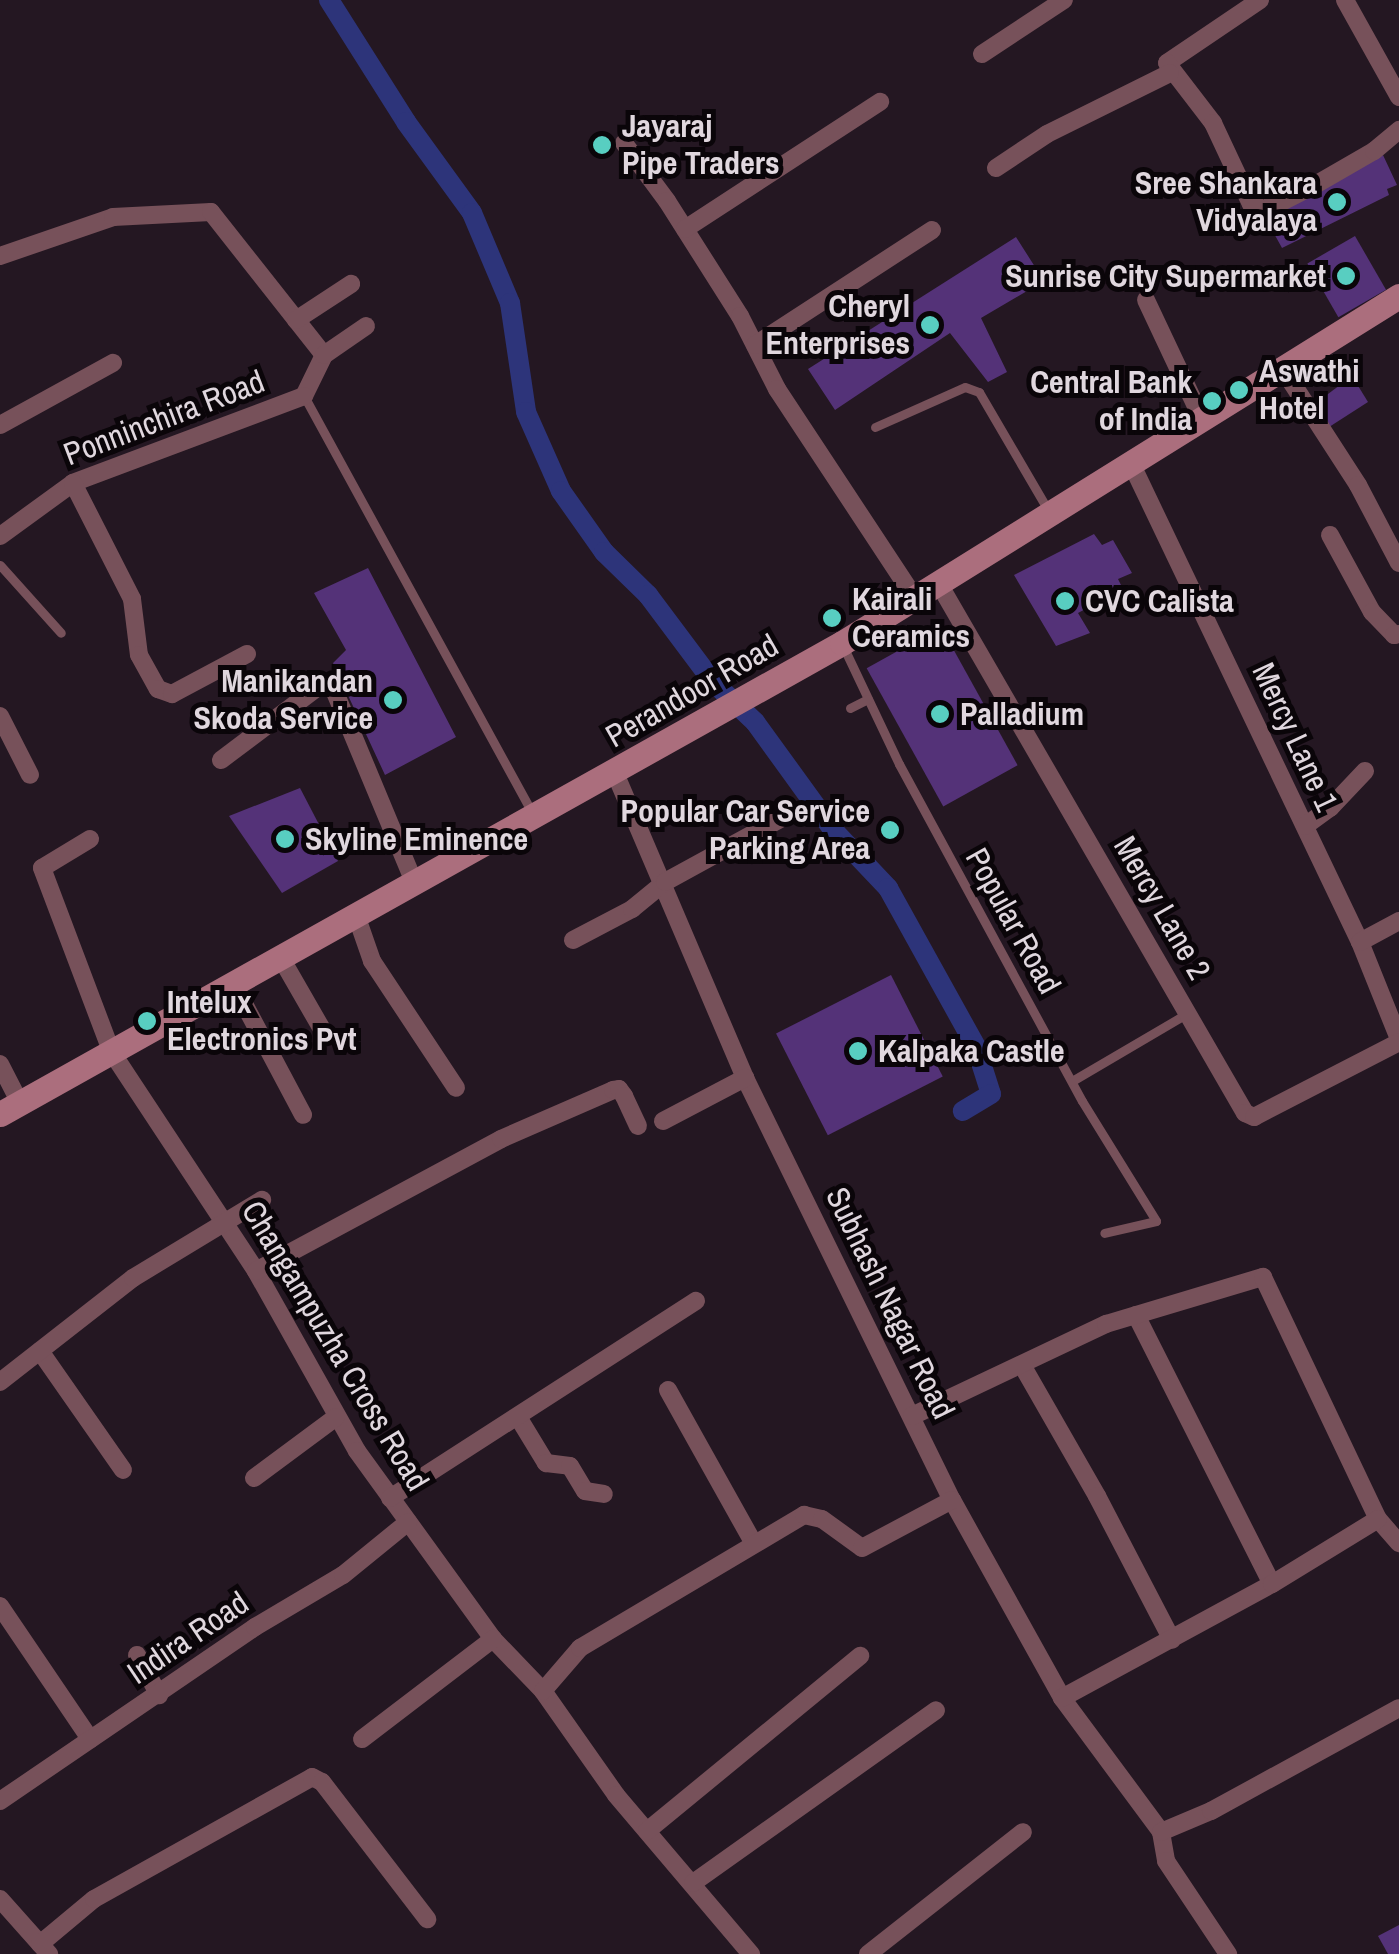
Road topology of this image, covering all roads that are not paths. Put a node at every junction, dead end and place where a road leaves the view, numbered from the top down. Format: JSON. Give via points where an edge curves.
{"nodes":[{"id":1,"x":1064,"y":0,"type":"edge"},
{"id":2,"x":1260,"y":0,"type":"edge"},
{"id":3,"x":1345,"y":0,"type":"edge"},
{"id":4,"x":982,"y":54,"type":"dead end"},
{"id":5,"x":1170,"y":73,"type":"junction"},
{"id":6,"x":1399,"y":96,"type":"edge"},
{"id":7,"x":880,"y":102,"type":"dead end"},
{"id":8,"x":1399,"y":130,"type":"edge"},
{"id":9,"x":624,"y":142,"type":"dead end"},
{"id":10,"x":996,"y":168,"type":"dead end"},
{"id":11,"x":685,"y":228,"type":"junction"},
{"id":12,"x":932,"y":230,"type":"dead end"},
{"id":13,"x":0,"y":256,"type":"edge"},
{"id":14,"x":350,"y":284,"type":"dead end"},
{"id":15,"x":1399,"y":298,"type":"edge"},
{"id":16,"x":1146,"y":300,"type":"dead end"},
{"id":17,"x":296,"y":320,"type":"junction"},
{"id":18,"x":366,"y":326,"type":"dead end"},
{"id":19,"x":755,"y":345,"type":"junction"},
{"id":20,"x":324,"y":355,"type":"junction"},
{"id":21,"x":113,"y":364,"type":"dead end"},
{"id":22,"x":1283,"y":368,"type":"junction"},
{"id":23,"x":304,"y":396,"type":"junction"},
{"id":24,"x":1202,"y":419,"type":"junction"},
{"id":25,"x":0,"y":425,"type":"edge"},
{"id":26,"x":875,"y":427,"type":"dead end"},
{"id":27,"x":1130,"y":464,"type":"junction"},
{"id":28,"x":72,"y":484,"type":"junction"},
{"id":29,"x":1051,"y":514,"type":"junction"},
{"id":30,"x":1330,"y":535,"type":"dead end"},
{"id":31,"x":0,"y":536,"type":"edge"},
{"id":32,"x":1399,"y":563,"type":"edge"},
{"id":33,"x":0,"y":566,"type":"edge"},
{"id":34,"x":940,"y":584,"type":"junction"},
{"id":35,"x":914,"y":598,"type":"junction"},
{"id":36,"x":61,"y":633,"type":"dead end"},
{"id":37,"x":1399,"y":634,"type":"edge"},
{"id":38,"x":842,"y":643,"type":"junction"},
{"id":39,"x":247,"y":654,"type":"dead end"},
{"id":40,"x":868,"y":698,"type":"junction"},
{"id":41,"x":850,"y":708,"type":"dead end"},
{"id":42,"x":0,"y":716,"type":"edge"},
{"id":43,"x":221,"y":760,"type":"dead end"},
{"id":44,"x":1366,"y":771,"type":"dead end"},
{"id":45,"x":615,"y":773,"type":"junction"},
{"id":46,"x":30,"y":775,"type":"dead end"},
{"id":47,"x":533,"y":814,"type":"junction"},
{"id":48,"x":789,"y":814,"type":"dead end"},
{"id":49,"x":1305,"y":826,"type":"junction"},
{"id":50,"x":90,"y":839,"type":"dead end"},
{"id":51,"x":414,"y":882,"type":"junction"},
{"id":52,"x":665,"y":882,"type":"junction"},
{"id":53,"x":356,"y":915,"type":"junction"},
{"id":54,"x":1399,"y":921,"type":"edge"},
{"id":55,"x":572,"y":940,"type":"dead end"},
{"id":56,"x":1360,"y":942,"type":"junction"},
{"id":57,"x":281,"y":958,"type":"junction"},
{"id":58,"x":234,"y":985,"type":"junction"},
{"id":59,"x":1188,"y":1013,"type":"junction"},
{"id":60,"x":322,"y":1031,"type":"dead end"},
{"id":61,"x":1399,"y":1040,"type":"edge"},
{"id":62,"x":111,"y":1051,"type":"junction"},
{"id":63,"x":0,"y":1064,"type":"edge"},
{"id":64,"x":745,"y":1078,"type":"junction"},
{"id":65,"x":1072,"y":1081,"type":"junction"},
{"id":66,"x":456,"y":1088,"type":"dead end"},
{"id":67,"x":10,"y":1108,"type":"edge"},
{"id":68,"x":303,"y":1114,"type":"dead end"},
{"id":69,"x":663,"y":1121,"type":"dead end"},
{"id":70,"x":638,"y":1126,"type":"dead end"},
{"id":71,"x":262,"y":1200,"type":"dead end"},
{"id":72,"x":226,"y":1222,"type":"junction"},
{"id":73,"x":1104,"y":1233,"type":"dead end"},
{"id":74,"x":256,"y":1271,"type":"junction"},
{"id":75,"x":696,"y":1302,"type":"dead end"},
{"id":76,"x":1136,"y":1315,"type":"junction"},
{"id":77,"x":40,"y":1351,"type":"junction"},
{"id":78,"x":1022,"y":1365,"type":"junction"},
{"id":79,"x":0,"y":1382,"type":"edge"},
{"id":80,"x":668,"y":1390,"type":"dead end"},
{"id":81,"x":912,"y":1416,"type":"junction"},
{"id":82,"x":336,"y":1417,"type":"junction"},
{"id":83,"x":518,"y":1417,"type":"junction"},
{"id":84,"x":122,"y":1470,"type":"dead end"},
{"id":85,"x":254,"y":1478,"type":"dead end"},
{"id":86,"x":604,"y":1494,"type":"dead end"},
{"id":87,"x":390,"y":1498,"type":"junction"},
{"id":88,"x":952,"y":1500,"type":"junction"},
{"id":89,"x":1378,"y":1519,"type":"junction"},
{"id":90,"x":408,"y":1522,"type":"junction"},
{"id":91,"x":754,"y":1542,"type":"junction"},
{"id":92,"x":1399,"y":1543,"type":"edge"},
{"id":93,"x":1272,"y":1584,"type":"junction"},
{"id":94,"x":0,"y":1606,"type":"edge"},
{"id":95,"x":492,"y":1638,"type":"junction"},
{"id":96,"x":1172,"y":1640,"type":"junction"},
{"id":97,"x":138,"y":1655,"type":"dead end"},
{"id":98,"x":860,"y":1656,"type":"dead end"},
{"id":99,"x":543,"y":1690,"type":"junction"},
{"id":100,"x":159,"y":1696,"type":"junction"},
{"id":101,"x":1062,"y":1698,"type":"junction"},
{"id":102,"x":1399,"y":1708,"type":"edge"},
{"id":103,"x":936,"y":1710,"type":"dead end"},
{"id":104,"x":90,"y":1739,"type":"junction"},
{"id":105,"x":362,"y":1739,"type":"dead end"},
{"id":106,"x":0,"y":1801,"type":"edge"},
{"id":107,"x":648,"y":1831,"type":"junction"},
{"id":108,"x":1023,"y":1832,"type":"dead end"},
{"id":109,"x":1161,"y":1832,"type":"junction"},
{"id":110,"x":692,"y":1883,"type":"junction"},
{"id":111,"x":0,"y":1898,"type":"edge"},
{"id":112,"x":427,"y":1919,"type":"dead end"},
{"id":113,"x":45,"y":1949,"type":"edge"},
{"id":114,"x":748,"y":1953,"type":"edge"},
{"id":115,"x":868,"y":1954,"type":"edge"},
{"id":116,"x":1228,"y":1954,"type":"edge"}],
"edges":[{"from":1,"to":4,"type":"street"},
{"from":2,"to":5,"type":"street","via":[[1178,52],[1167,63]]},
{"from":3,"to":6,"type":"street"},
{"from":5,"to":8,"type":"street","via":[[1213,123],[1259,209],[1349,167]]},
{"from":5,"to":10,"type":"street"},
{"from":7,"to":11,"type":"street"},
{"from":9,"to":11,"type":"street"},
{"from":11,"to":19,"type":"street"},
{"from":12,"to":19,"type":"street"},
{"from":13,"to":17,"type":"street","via":[[112,216],[212,212]]},
{"from":14,"to":17,"type":"street"},
{"from":15,"to":22,"type":"main road","name":"Perandoor Road"},
{"from":16,"to":24,"type":"street"},
{"from":17,"to":20,"type":"street"},
{"from":18,"to":20,"type":"street"},
{"from":19,"to":35,"type":"street"},
{"from":20,"to":23,"type":"street"},
{"from":21,"to":25,"type":"street"},
{"from":22,"to":24,"type":"main road","name":"Perandoor Road"},
{"from":22,"to":32,"type":"street"},
{"from":23,"to":28,"type":"street","name":"Ponninchira Road"},
{"from":23,"to":47,"type":"lane"},
{"from":24,"to":27,"type":"main road","name":"Perandoor Road"},
{"from":26,"to":29,"type":"lane","via":[[965,387],[979,392]]},
{"from":27,"to":29,"type":"main road","name":"Perandoor Road"},
{"from":27,"to":49,"type":"street","name":"Mercy Lane 1"},
{"from":28,"to":31,"type":"street","name":"Ponninchira Road"},
{"from":28,"to":39,"type":"street","via":[[132,600],[140,655],[158,689],[172,694]]},
{"from":29,"to":34,"type":"main road","name":"Perandoor Road"},
{"from":30,"to":37,"type":"street","via":[[1372,612]]},
{"from":33,"to":36,"type":"lane"},
{"from":34,"to":35,"type":"main road","name":"Perandoor Road"},
{"from":34,"to":59,"type":"street","name":"Mercy Lane 2"},
{"from":35,"to":38,"type":"main road","name":"Perandoor Road"},
{"from":38,"to":40,"type":"lane","name":"Popular Road"},
{"from":38,"to":45,"type":"main road","name":"Perandoor Road"},
{"from":40,"to":41,"type":"lane"},
{"from":40,"to":65,"type":"lane","name":"Popular Road"},
{"from":42,"to":46,"type":"street"},
{"from":43,"to":51,"type":"street","via":[[324,683],[332,685]]},
{"from":44,"to":49,"type":"street"},
{"from":45,"to":47,"type":"main road","name":"Perandoor Road"},
{"from":45,"to":52,"type":"street","name":"Subhash Nagar Road"},
{"from":47,"to":51,"type":"main road","name":"Perandoor Road"},
{"from":48,"to":52,"type":"street"},
{"from":49,"to":56,"type":"street","name":"Mercy Lane 1"},
{"from":50,"to":62,"type":"street","name":"Changampuzha Cross Road","via":[[42,868]]},
{"from":51,"to":53,"type":"main road","name":"Perandoor Road"},
{"from":52,"to":55,"type":"street","via":[[632,909]]},
{"from":52,"to":64,"type":"street","name":"Subhash Nagar Road"},
{"from":53,"to":57,"type":"main road","name":"Perandoor Road"},
{"from":53,"to":66,"type":"street","via":[[372,961]]},
{"from":54,"to":56,"type":"street"},
{"from":56,"to":61,"type":"street","name":"Mercy Lane 1"},
{"from":57,"to":58,"type":"main road","name":"Perandoor Road"},
{"from":57,"to":60,"type":"street"},
{"from":58,"to":62,"type":"main road","name":"Perandoor Road"},
{"from":58,"to":68,"type":"street"},
{"from":59,"to":61,"type":"street","name":"Mercy Lane 2","via":[[1254,1118]]},
{"from":59,"to":65,"type":"lane"},
{"from":62,"to":67,"type":"main road","name":"Perandoor Road"},
{"from":62,"to":72,"type":"street","name":"Changampuzha Cross Road"},
{"from":63,"to":67,"type":"street"},
{"from":64,"to":69,"type":"street"},
{"from":64,"to":81,"type":"street","name":"Subhash Nagar Road"},
{"from":65,"to":73,"type":"lane","name":"Popular Road","via":[[1156,1221]]},
{"from":70,"to":74,"type":"street","via":[[624,1096],[613,1090],[501,1139]]},
{"from":71,"to":72,"type":"street"},
{"from":72,"to":74,"type":"street","name":"Changampuzha Cross Road"},
{"from":72,"to":77,"type":"street","via":[[133,1278]]},
{"from":74,"to":82,"type":"street","name":"Changampuzha Cross Road"},
{"from":75,"to":83,"type":"street"},
{"from":76,"to":78,"type":"street"},
{"from":76,"to":89,"type":"street","via":[[1263,1277]]},
{"from":76,"to":93,"type":"street"},
{"from":77,"to":79,"type":"street"},
{"from":77,"to":84,"type":"street"},
{"from":78,"to":81,"type":"street"},
{"from":78,"to":96,"type":"street"},
{"from":80,"to":91,"type":"street"},
{"from":81,"to":88,"type":"street","name":"Subhash Nagar Road"},
{"from":82,"to":85,"type":"street"},
{"from":82,"to":87,"type":"street","name":"Changampuzha Cross Road"},
{"from":83,"to":86,"type":"street","via":[[546,1463],[570,1466],[585,1491]]},
{"from":83,"to":87,"type":"street"},
{"from":87,"to":90,"type":"street","name":"Changampuzha Cross Road"},
{"from":88,"to":91,"type":"street","via":[[862,1548],[822,1519],[804,1515]]},
{"from":88,"to":101,"type":"street","name":"Subhash Nagar Road"},
{"from":89,"to":92,"type":"street"},
{"from":89,"to":93,"type":"street"},
{"from":90,"to":95,"type":"street","name":"Changampuzha Cross Road"},
{"from":90,"to":100,"type":"street","name":"Indira Road","via":[[342,1575]]},
{"from":91,"to":99,"type":"street","via":[[580,1648]]},
{"from":93,"to":96,"type":"street"},
{"from":94,"to":104,"type":"street"},
{"from":95,"to":99,"type":"street","name":"Changampuzha Cross Road"},
{"from":95,"to":105,"type":"street"},
{"from":96,"to":101,"type":"street"},
{"from":97,"to":100,"type":"street"},
{"from":98,"to":107,"type":"street"},
{"from":99,"to":107,"type":"street","name":"Changampuzha Cross Road"},
{"from":100,"to":104,"type":"street","name":"Indira Road"},
{"from":101,"to":109,"type":"street","name":"Subhash Nagar Road"},
{"from":102,"to":109,"type":"street"},
{"from":103,"to":110,"type":"street"},
{"from":104,"to":106,"type":"street","name":"Indira Road"},
{"from":107,"to":110,"type":"street","name":"Changampuzha Cross Road"},
{"from":108,"to":115,"type":"street"},
{"from":109,"to":116,"type":"street","name":"Subhash Nagar Road","via":[[1166,1861]]},
{"from":110,"to":114,"type":"street","name":"Changampuzha Cross Road"},
{"from":111,"to":113,"type":"street"},
{"from":112,"to":113,"type":"street","via":[[312,1777],[94,1899]]}]}
